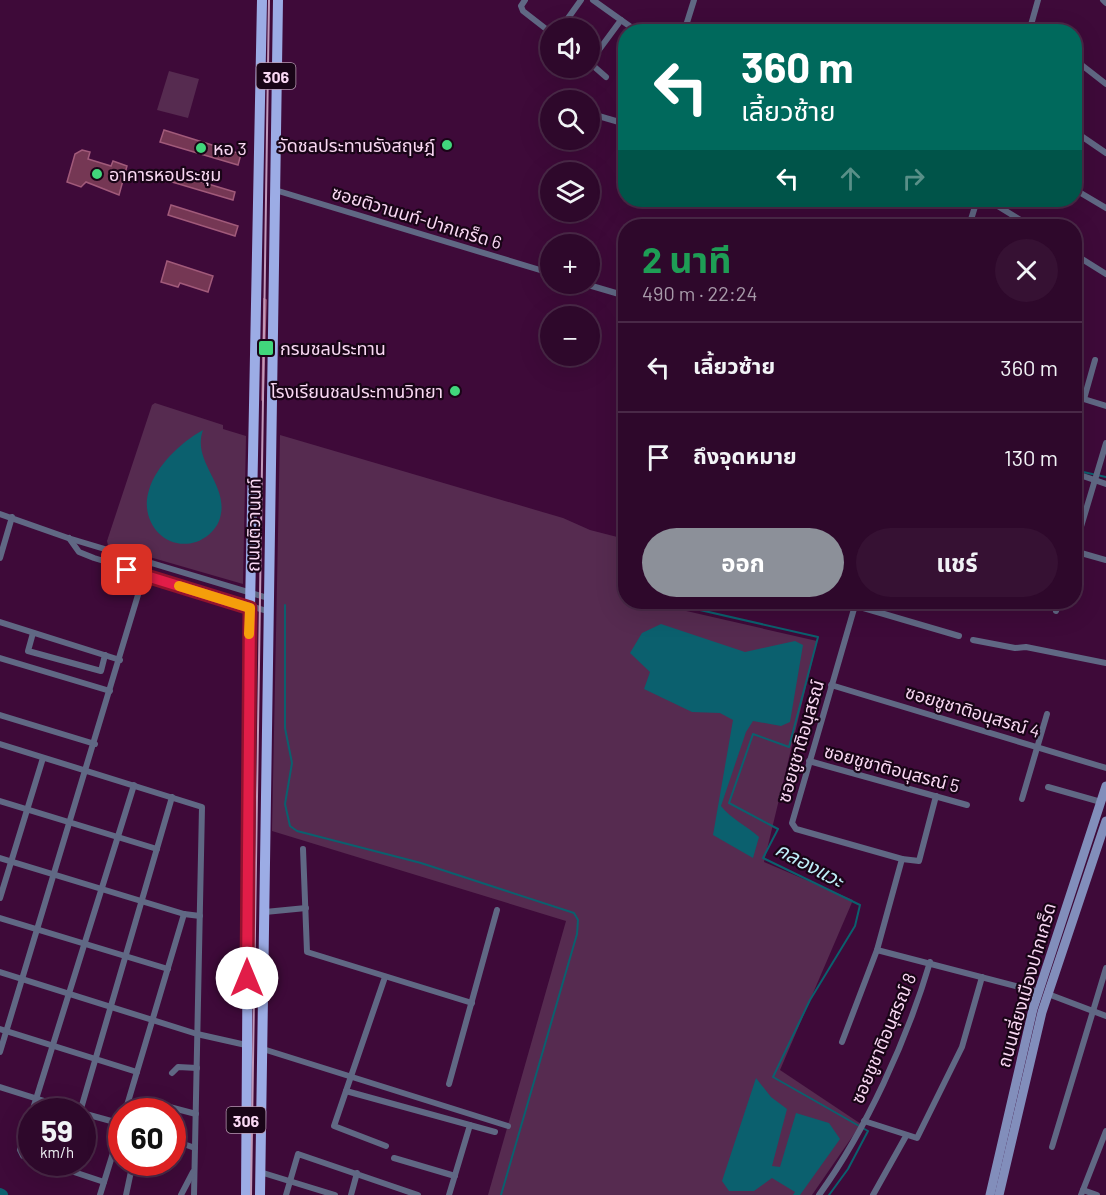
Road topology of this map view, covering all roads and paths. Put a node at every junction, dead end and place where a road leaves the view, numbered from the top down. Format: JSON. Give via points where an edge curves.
{"nodes":[{"id":1,"x":262,"y":0,"type":"edge"},
{"id":2,"x":278,"y":0,"type":"edge"},
{"id":3,"x":525,"y":0,"type":"edge"},
{"id":4,"x":581,"y":0,"type":"edge"},
{"id":5,"x":593,"y":0,"type":"edge"},
{"id":6,"x":694,"y":0,"type":"edge"},
{"id":7,"x":1038,"y":0,"type":"edge"},
{"id":8,"x":568,"y":18,"type":"edge"},
{"id":9,"x":621,"y":20,"type":"junction"},
{"id":10,"x":540,"y":24,"type":"edge"},
{"id":11,"x":618,"y":24,"type":"edge"},
{"id":12,"x":618,"y":24,"type":"edge"},
{"id":13,"x":627,"y":24,"type":"edge"},
{"id":14,"x":686,"y":24,"type":"edge"},
{"id":15,"x":1031,"y":24,"type":"edge"},
{"id":16,"x":600,"y":48,"type":"edge"},
{"id":17,"x":261,"y":52,"type":"junction"},
{"id":18,"x":277,"y":54,"type":"junction"},
{"id":19,"x":1082,"y":65,"type":"edge"},
{"id":20,"x":600,"y":71,"type":"edge"},
{"id":21,"x":606,"y":77,"type":"dead end"},
{"id":22,"x":1106,"y":84,"type":"edge"},
{"id":23,"x":600,"y":116,"type":"edge"},
{"id":24,"x":618,"y":122,"type":"edge"},
{"id":25,"x":1082,"y":136,"type":"edge"},
{"id":26,"x":259,"y":152,"type":"junction"},
{"id":27,"x":275,"y":153,"type":"junction"},
{"id":28,"x":1106,"y":153,"type":"edge"},
{"id":29,"x":275,"y":190,"type":"junction"},
{"id":30,"x":1082,"y":194,"type":"edge"},
{"id":31,"x":999,"y":207,"type":"edge"},
{"id":32,"x":1106,"y":208,"type":"edge"},
{"id":33,"x":1019,"y":219,"type":"edge"},
{"id":34,"x":1082,"y":259,"type":"edge"},
{"id":35,"x":540,"y":270,"type":"edge"},
{"id":36,"x":1106,"y":274,"type":"edge"},
{"id":37,"x":600,"y":288,"type":"edge"},
{"id":38,"x":618,"y":294,"type":"edge"},
{"id":39,"x":1095,"y":360,"type":"dead end"},
{"id":40,"x":1084,"y":399,"type":"joint"},
{"id":41,"x":1106,"y":406,"type":"edge"},
{"id":42,"x":1106,"y":443,"type":"edge"},
{"id":43,"x":1082,"y":475,"type":"edge"},
{"id":44,"x":1095,"y":478,"type":"junction"},
{"id":45,"x":1106,"y":484,"type":"edge"},
{"id":46,"x":0,"y":514,"type":"edge"},
{"id":47,"x":12,"y":517,"type":"junction"},
{"id":48,"x":1082,"y":523,"type":"edge"},
{"id":49,"x":68,"y":538,"type":"junction"},
{"id":50,"x":1082,"y":553,"type":"edge"},
{"id":51,"x":0,"y":557,"type":"edge"},
{"id":52,"x":1106,"y":561,"type":"edge"},
{"id":53,"x":179,"y":570,"type":"junction"},
{"id":54,"x":144,"y":575,"type":"junction"},
{"id":55,"x":175,"y":585,"type":"junction"},
{"id":56,"x":251,"y":594,"type":"junction"},
{"id":57,"x":268,"y":598,"type":"junction"},
{"id":58,"x":250,"y":608,"type":"junction"},
{"id":59,"x":853,"y":609,"type":"edge"},
{"id":60,"x":874,"y":609,"type":"edge"},
{"id":61,"x":267,"y":611,"type":"junction"},
{"id":62,"x":0,"y":622,"type":"edge"},
{"id":63,"x":33,"y":633,"type":"junction"},
{"id":64,"x":959,"y":636,"type":"dead end"},
{"id":65,"x":973,"y":640,"type":"dead end"},
{"id":66,"x":105,"y":655,"type":"junction"},
{"id":67,"x":0,"y":658,"type":"edge"},
{"id":68,"x":120,"y":660,"type":"junction"},
{"id":69,"x":1106,"y":663,"type":"edge"},
{"id":70,"x":831,"y":685,"type":"junction"},
{"id":71,"x":110,"y":691,"type":"junction"},
{"id":72,"x":1047,"y":714,"type":"dead end"},
{"id":73,"x":0,"y":715,"type":"edge"},
{"id":74,"x":95,"y":744,"type":"junction"},
{"id":75,"x":1,"y":746,"type":"edge"},
{"id":76,"x":1039,"y":746,"type":"junction"},
{"id":77,"x":43,"y":758,"type":"junction"},
{"id":78,"x":809,"y":761,"type":"junction"},
{"id":79,"x":1106,"y":768,"type":"edge"},
{"id":80,"x":86,"y":770,"type":"junction"},
{"id":81,"x":134,"y":784,"type":"junction"},
{"id":82,"x":1106,"y":786,"type":"edge"},
{"id":83,"x":1048,"y":787,"type":"dead end"},
{"id":84,"x":936,"y":796,"type":"junction"},
{"id":85,"x":172,"y":797,"type":"junction"},
{"id":86,"x":1022,"y":799,"type":"dead end"},
{"id":87,"x":0,"y":801,"type":"edge"},
{"id":88,"x":1101,"y":802,"type":"junction"},
{"id":89,"x":967,"y":805,"type":"dead end"},
{"id":90,"x":27,"y":810,"type":"junction"},
{"id":91,"x":1106,"y":821,"type":"edge"},
{"id":92,"x":70,"y":822,"type":"junction"},
{"id":93,"x":118,"y":836,"type":"junction"},
{"id":94,"x":157,"y":849,"type":"junction"},
{"id":95,"x":303,"y":849,"type":"dead end"},
{"id":96,"x":0,"y":858,"type":"edge"},
{"id":97,"x":902,"y":858,"type":"junction"},
{"id":98,"x":11,"y":862,"type":"junction"},
{"id":99,"x":54,"y":874,"type":"junction"},
{"id":100,"x":102,"y":888,"type":"junction"},
{"id":101,"x":0,"y":898,"type":"edge"},
{"id":102,"x":142,"y":901,"type":"junction"},
{"id":103,"x":306,"y":908,"type":"junction"},
{"id":104,"x":497,"y":910,"type":"dead end"},
{"id":105,"x":266,"y":912,"type":"junction"},
{"id":106,"x":184,"y":914,"type":"junction"},
{"id":107,"x":200,"y":916,"type":"junction"},
{"id":108,"x":0,"y":918,"type":"edge"},
{"id":109,"x":38,"y":928,"type":"junction"},
{"id":110,"x":85,"y":943,"type":"junction"},
{"id":111,"x":877,"y":950,"type":"junction"},
{"id":112,"x":126,"y":956,"type":"junction"},
{"id":113,"x":930,"y":962,"type":"junction"},
{"id":114,"x":1106,"y":968,"type":"edge"},
{"id":115,"x":168,"y":969,"type":"junction"},
{"id":116,"x":0,"y":972,"type":"edge"},
{"id":117,"x":385,"y":977,"type":"junction"},
{"id":118,"x":982,"y":977,"type":"junction"},
{"id":119,"x":22,"y":979,"type":"junction"},
{"id":120,"x":69,"y":993,"type":"junction"},
{"id":121,"x":1043,"y":993,"type":"junction"},
{"id":122,"x":472,"y":1003,"type":"junction"},
{"id":123,"x":111,"y":1007,"type":"junction"},
{"id":124,"x":1092,"y":1011,"type":"junction"},
{"id":125,"x":1106,"y":1016,"type":"edge"},
{"id":126,"x":153,"y":1020,"type":"junction"},
{"id":127,"x":3,"y":1030,"type":"edge"},
{"id":128,"x":197,"y":1034,"type":"junction"},
{"id":129,"x":842,"y":1042,"type":"dead end"},
{"id":130,"x":53,"y":1045,"type":"junction"},
{"id":131,"x":246,"y":1045,"type":"junction"},
{"id":132,"x":263,"y":1049,"type":"junction"},
{"id":133,"x":0,"y":1052,"type":"edge"},
{"id":134,"x":95,"y":1059,"type":"junction"},
{"id":135,"x":197,"y":1068,"type":"junction"},
{"id":136,"x":137,"y":1072,"type":"junction"},
{"id":137,"x":172,"y":1073,"type":"dead end"},
{"id":138,"x":351,"y":1079,"type":"junction"},
{"id":139,"x":449,"y":1084,"type":"dead end"},
{"id":140,"x":0,"y":1087,"type":"edge"},
{"id":141,"x":346,"y":1091,"type":"junction"},
{"id":142,"x":37,"y":1098,"type":"joint"},
{"id":143,"x":85,"y":1098,"type":"edge"},
{"id":144,"x":129,"y":1098,"type":"edge"},
{"id":145,"x":186,"y":1111,"type":"edge"},
{"id":146,"x":196,"y":1114,"type":"junction"},
{"id":147,"x":470,"y":1125,"type":"junction"},
{"id":148,"x":862,"y":1125,"type":"junction"},
{"id":149,"x":508,"y":1126,"type":"dead end"},
{"id":150,"x":1106,"y":1131,"type":"edge"},
{"id":151,"x":495,"y":1132,"type":"dead end"},
{"id":152,"x":906,"y":1136,"type":"junction"},
{"id":153,"x":186,"y":1145,"type":"edge"},
{"id":154,"x":386,"y":1146,"type":"dead end"},
{"id":155,"x":1052,"y":1147,"type":"dead end"},
{"id":156,"x":195,"y":1148,"type":"junction"},
{"id":157,"x":394,"y":1158,"type":"dead end"},
{"id":158,"x":108,"y":1169,"type":"edge"},
{"id":159,"x":194,"y":1171,"type":"junction"},
{"id":160,"x":260,"y":1172,"type":"junction"},
{"id":161,"x":357,"y":1173,"type":"junction"},
{"id":162,"x":89,"y":1176,"type":"edge"},
{"id":163,"x":130,"y":1176,"type":"edge"},
{"id":164,"x":455,"y":1176,"type":"junction"},
{"id":165,"x":290,"y":1181,"type":"junction"},
{"id":166,"x":104,"y":1182,"type":"junction"},
{"id":167,"x":1082,"y":1193,"type":"edge"},
{"id":168,"x":100,"y":1195,"type":"edge"},
{"id":169,"x":126,"y":1195,"type":"edge"},
{"id":170,"x":181,"y":1195,"type":"edge"},
{"id":171,"x":194,"y":1195,"type":"edge"},
{"id":172,"x":246,"y":1195,"type":"edge"},
{"id":173,"x":260,"y":1195,"type":"edge"},
{"id":174,"x":286,"y":1195,"type":"edge"},
{"id":175,"x":335,"y":1195,"type":"edge"},
{"id":176,"x":351,"y":1195,"type":"edge"},
{"id":177,"x":418,"y":1195,"type":"edge"},
{"id":178,"x":449,"y":1195,"type":"edge"},
{"id":179,"x":819,"y":1195,"type":"edge"},
{"id":180,"x":873,"y":1195,"type":"edge"},
{"id":181,"x":990,"y":1195,"type":"edge"},
{"id":182,"x":999,"y":1195,"type":"edge"},
{"id":183,"x":1097,"y":1195,"type":"edge"}],
"edges":[{"from":1,"to":17,"type":"main road","name":"ถนนติวานนท์","number":"306"},
{"from":2,"to":18,"type":"main road","name":"ถนนติวานนท์","number":"306"},
{"from":3,"to":10,"type":"street","via":[[523,11]]},
{"from":4,"to":8,"type":"street"},
{"from":5,"to":9,"type":"street"},
{"from":6,"to":14,"type":"street"},
{"from":7,"to":15,"type":"street"},
{"from":9,"to":12,"type":"street"},
{"from":9,"to":13,"type":"street"},
{"from":11,"to":16,"type":"street"},
{"from":17,"to":18,"type":"main road"},
{"from":17,"to":26,"type":"main road","name":"ถนนติวานนท์","number":"306"},
{"from":18,"to":27,"type":"main road","name":"ถนนติวานนท์","number":"306"},
{"from":19,"to":22,"type":"street"},
{"from":20,"to":21,"type":"street"},
{"from":23,"to":24,"type":"street"},
{"from":25,"to":28,"type":"street"},
{"from":26,"to":27,"type":"main road"},
{"from":26,"to":56,"type":"main road","name":"ถนนติวานนท์","number":"306"},
{"from":27,"to":29,"type":"main road","name":"ถนนติวานนท์","number":"306"},
{"from":29,"to":35,"type":"street","name":"ซอยติวานนท์-ปากเกร็ด 6"},
{"from":29,"to":57,"type":"main road","name":"ถนนติวานนท์","number":"306"},
{"from":30,"to":32,"type":"street"},
{"from":31,"to":33,"type":"street"},
{"from":34,"to":36,"type":"street"},
{"from":37,"to":38,"type":"street"},
{"from":39,"to":40,"type":"street"},
{"from":40,"to":41,"type":"street"},
{"from":42,"to":44,"type":"street"},
{"from":43,"to":44,"type":"street"},
{"from":44,"to":45,"type":"street"},
{"from":44,"to":48,"type":"street"},
{"from":46,"to":47,"type":"street"},
{"from":47,"to":49,"type":"street"},
{"from":47,"to":51,"type":"street"},
{"from":49,"to":53,"type":"street"},
{"from":49,"to":54,"type":"street","via":[[79,552]]},
{"from":50,"to":52,"type":"street"},
{"from":53,"to":55,"type":"street"},
{"from":53,"to":56,"type":"street"},
{"from":54,"to":55,"type":"street"},
{"from":54,"to":68,"type":"street"},
{"from":55,"to":58,"type":"street"},
{"from":56,"to":57,"type":"street"},
{"from":56,"to":58,"type":"main road","name":"ถนนติวานนท์","number":"306"},
{"from":57,"to":61,"type":"main road","name":"ถนนติวานนท์","number":"306"},
{"from":58,"to":61,"type":"street"},
{"from":58,"to":131,"type":"main road","name":"ถนนติวานนท์","number":"306"},
{"from":59,"to":70,"type":"street","name":"ซอยชูชาติอนุสรณ์"},
{"from":60,"to":64,"type":"street"},
{"from":61,"to":105,"type":"main road","name":"ถนนติวานนท์","number":"306"},
{"from":62,"to":63,"type":"street"},
{"from":63,"to":66,"type":"street"},
{"from":63,"to":66,"type":"street","via":[[28,651],[101,671]]},
{"from":65,"to":69,"type":"street"},
{"from":66,"to":68,"type":"street"},
{"from":67,"to":71,"type":"street"},
{"from":68,"to":71,"type":"street"},
{"from":70,"to":76,"type":"street","name":"ซอยชูชาติอนุสรณ์ 4"},
{"from":70,"to":78,"type":"street","name":"ซอยชูชาติอนุสรณ์"},
{"from":71,"to":74,"type":"street"},
{"from":72,"to":76,"type":"street"},
{"from":73,"to":74,"type":"street"},
{"from":74,"to":80,"type":"street"},
{"from":75,"to":77,"type":"street"},
{"from":76,"to":79,"type":"street","name":"ซอยชูชาติอนุสรณ์ 4"},
{"from":76,"to":86,"type":"street"},
{"from":77,"to":80,"type":"street"},
{"from":77,"to":90,"type":"street"},
{"from":78,"to":84,"type":"street","name":"ซอยชูชาติอนุสรณ์ 5"},
{"from":78,"to":97,"type":"street","name":"ซอยชูชาติอนุสรณ์","via":[[793,827]]},
{"from":80,"to":81,"type":"street"},
{"from":80,"to":92,"type":"street"},
{"from":81,"to":85,"type":"street"},
{"from":81,"to":93,"type":"street"},
{"from":82,"to":88,"type":"main road","name":"ถนนเลี่ยงเมืองปากเกร็ด"},
{"from":83,"to":88,"type":"street"},
{"from":84,"to":89,"type":"street","name":"ซอยชูชาติอนุสรณ์ 5"},
{"from":84,"to":97,"type":"street","via":[[919,861]]},
{"from":85,"to":94,"type":"street"},
{"from":85,"to":107,"type":"street","via":[[202,807]]},
{"from":87,"to":90,"type":"street"},
{"from":88,"to":121,"type":"main road","name":"ถนนเลี่ยงเมืองปากเกร็ด"},
{"from":90,"to":92,"type":"street"},
{"from":90,"to":98,"type":"street"},
{"from":91,"to":121,"type":"main road","name":"ถนนเลี่ยงเมืองปากเกร็ด"},
{"from":92,"to":93,"type":"street"},
{"from":92,"to":99,"type":"street"},
{"from":93,"to":94,"type":"street"},
{"from":93,"to":100,"type":"street"},
{"from":94,"to":102,"type":"street"},
{"from":95,"to":103,"type":"street"},
{"from":96,"to":98,"type":"street"},
{"from":97,"to":111,"type":"street"},
{"from":98,"to":99,"type":"street"},
{"from":98,"to":101,"type":"street"},
{"from":99,"to":100,"type":"street"},
{"from":99,"to":109,"type":"street"},
{"from":100,"to":102,"type":"street"},
{"from":100,"to":110,"type":"street"},
{"from":102,"to":106,"type":"street"},
{"from":102,"to":112,"type":"street"},
{"from":103,"to":105,"type":"street"},
{"from":103,"to":117,"type":"street","via":[[307,952]]},
{"from":104,"to":122,"type":"street"},
{"from":105,"to":132,"type":"main road","name":"ถนนติวานนท์","number":"306"},
{"from":106,"to":107,"type":"street"},
{"from":106,"to":115,"type":"street"},
{"from":107,"to":128,"type":"street"},
{"from":108,"to":109,"type":"street"},
{"from":109,"to":110,"type":"street"},
{"from":109,"to":119,"type":"street"},
{"from":110,"to":112,"type":"street"},
{"from":110,"to":120,"type":"street"},
{"from":111,"to":113,"type":"street"},
{"from":111,"to":129,"type":"street"},
{"from":112,"to":115,"type":"street"},
{"from":112,"to":123,"type":"street"},
{"from":113,"to":118,"type":"street"},
{"from":113,"to":148,"type":"street","name":"ซอยชูชาติอนุสรณ์ 8","via":[[918,1004]]},
{"from":114,"to":124,"type":"street"},
{"from":115,"to":126,"type":"street"},
{"from":116,"to":119,"type":"street"},
{"from":117,"to":122,"type":"street"},
{"from":117,"to":138,"type":"street"},
{"from":118,"to":121,"type":"street"},
{"from":118,"to":152,"type":"street","via":[[962,1047],[917,1138]]},
{"from":119,"to":120,"type":"street"},
{"from":119,"to":127,"type":"street"},
{"from":120,"to":123,"type":"street"},
{"from":120,"to":130,"type":"street"},
{"from":121,"to":124,"type":"street"},
{"from":121,"to":181,"type":"main road","name":"ถนนเลี่ยงเมืองปากเกร็ด"},
{"from":121,"to":182,"type":"main road","name":"ถนนเลี่ยงเมืองปากเกร็ด"},
{"from":122,"to":139,"type":"street"},
{"from":123,"to":126,"type":"street"},
{"from":123,"to":134,"type":"street"},
{"from":124,"to":125,"type":"street"},
{"from":124,"to":155,"type":"street"},
{"from":126,"to":128,"type":"street"},
{"from":126,"to":136,"type":"street"},
{"from":127,"to":130,"type":"street"},
{"from":127,"to":133,"type":"street"},
{"from":128,"to":131,"type":"street"},
{"from":128,"to":135,"type":"street"},
{"from":130,"to":134,"type":"street"},
{"from":130,"to":142,"type":"street"},
{"from":131,"to":132,"type":"main road"},
{"from":131,"to":172,"type":"main road","name":"ถนนติวานนท์","number":"306"},
{"from":132,"to":138,"type":"street"},
{"from":132,"to":160,"type":"main road","name":"ถนนติวานนท์","number":"306"},
{"from":134,"to":136,"type":"street"},
{"from":134,"to":143,"type":"street"},
{"from":135,"to":137,"type":"street","via":[[178,1067]]},
{"from":135,"to":146,"type":"street"},
{"from":136,"to":144,"type":"street"},
{"from":138,"to":141,"type":"street"},
{"from":138,"to":149,"type":"street"},
{"from":140,"to":142,"type":"street"},
{"from":141,"to":147,"type":"street"},
{"from":141,"to":154,"type":"street","via":[[335,1128]]},
{"from":145,"to":146,"type":"street"},
{"from":146,"to":156,"type":"street"},
{"from":147,"to":151,"type":"street"},
{"from":147,"to":164,"type":"street"},
{"from":148,"to":152,"type":"street"},
{"from":148,"to":179,"type":"street","name":"ซอยชูชาติอนุสรณ์ 8"},
{"from":150,"to":167,"type":"street"},
{"from":152,"to":180,"type":"street"},
{"from":153,"to":156,"type":"street"},
{"from":156,"to":159,"type":"street"},
{"from":157,"to":164,"type":"street"},
{"from":158,"to":166,"type":"street"},
{"from":159,"to":170,"type":"street"},
{"from":159,"to":171,"type":"street"},
{"from":160,"to":165,"type":"street"},
{"from":160,"to":173,"type":"main road","name":"ถนนติวานนท์","number":"306"},
{"from":161,"to":165,"type":"street","via":[[298,1154]]},
{"from":161,"to":176,"type":"street"},
{"from":161,"to":177,"type":"street"},
{"from":162,"to":166,"type":"street"},
{"from":163,"to":169,"type":"street"},
{"from":164,"to":178,"type":"street"},
{"from":165,"to":174,"type":"street"},
{"from":165,"to":175,"type":"street"},
{"from":166,"to":168,"type":"street"},
{"from":167,"to":183,"type":"street"}]}
